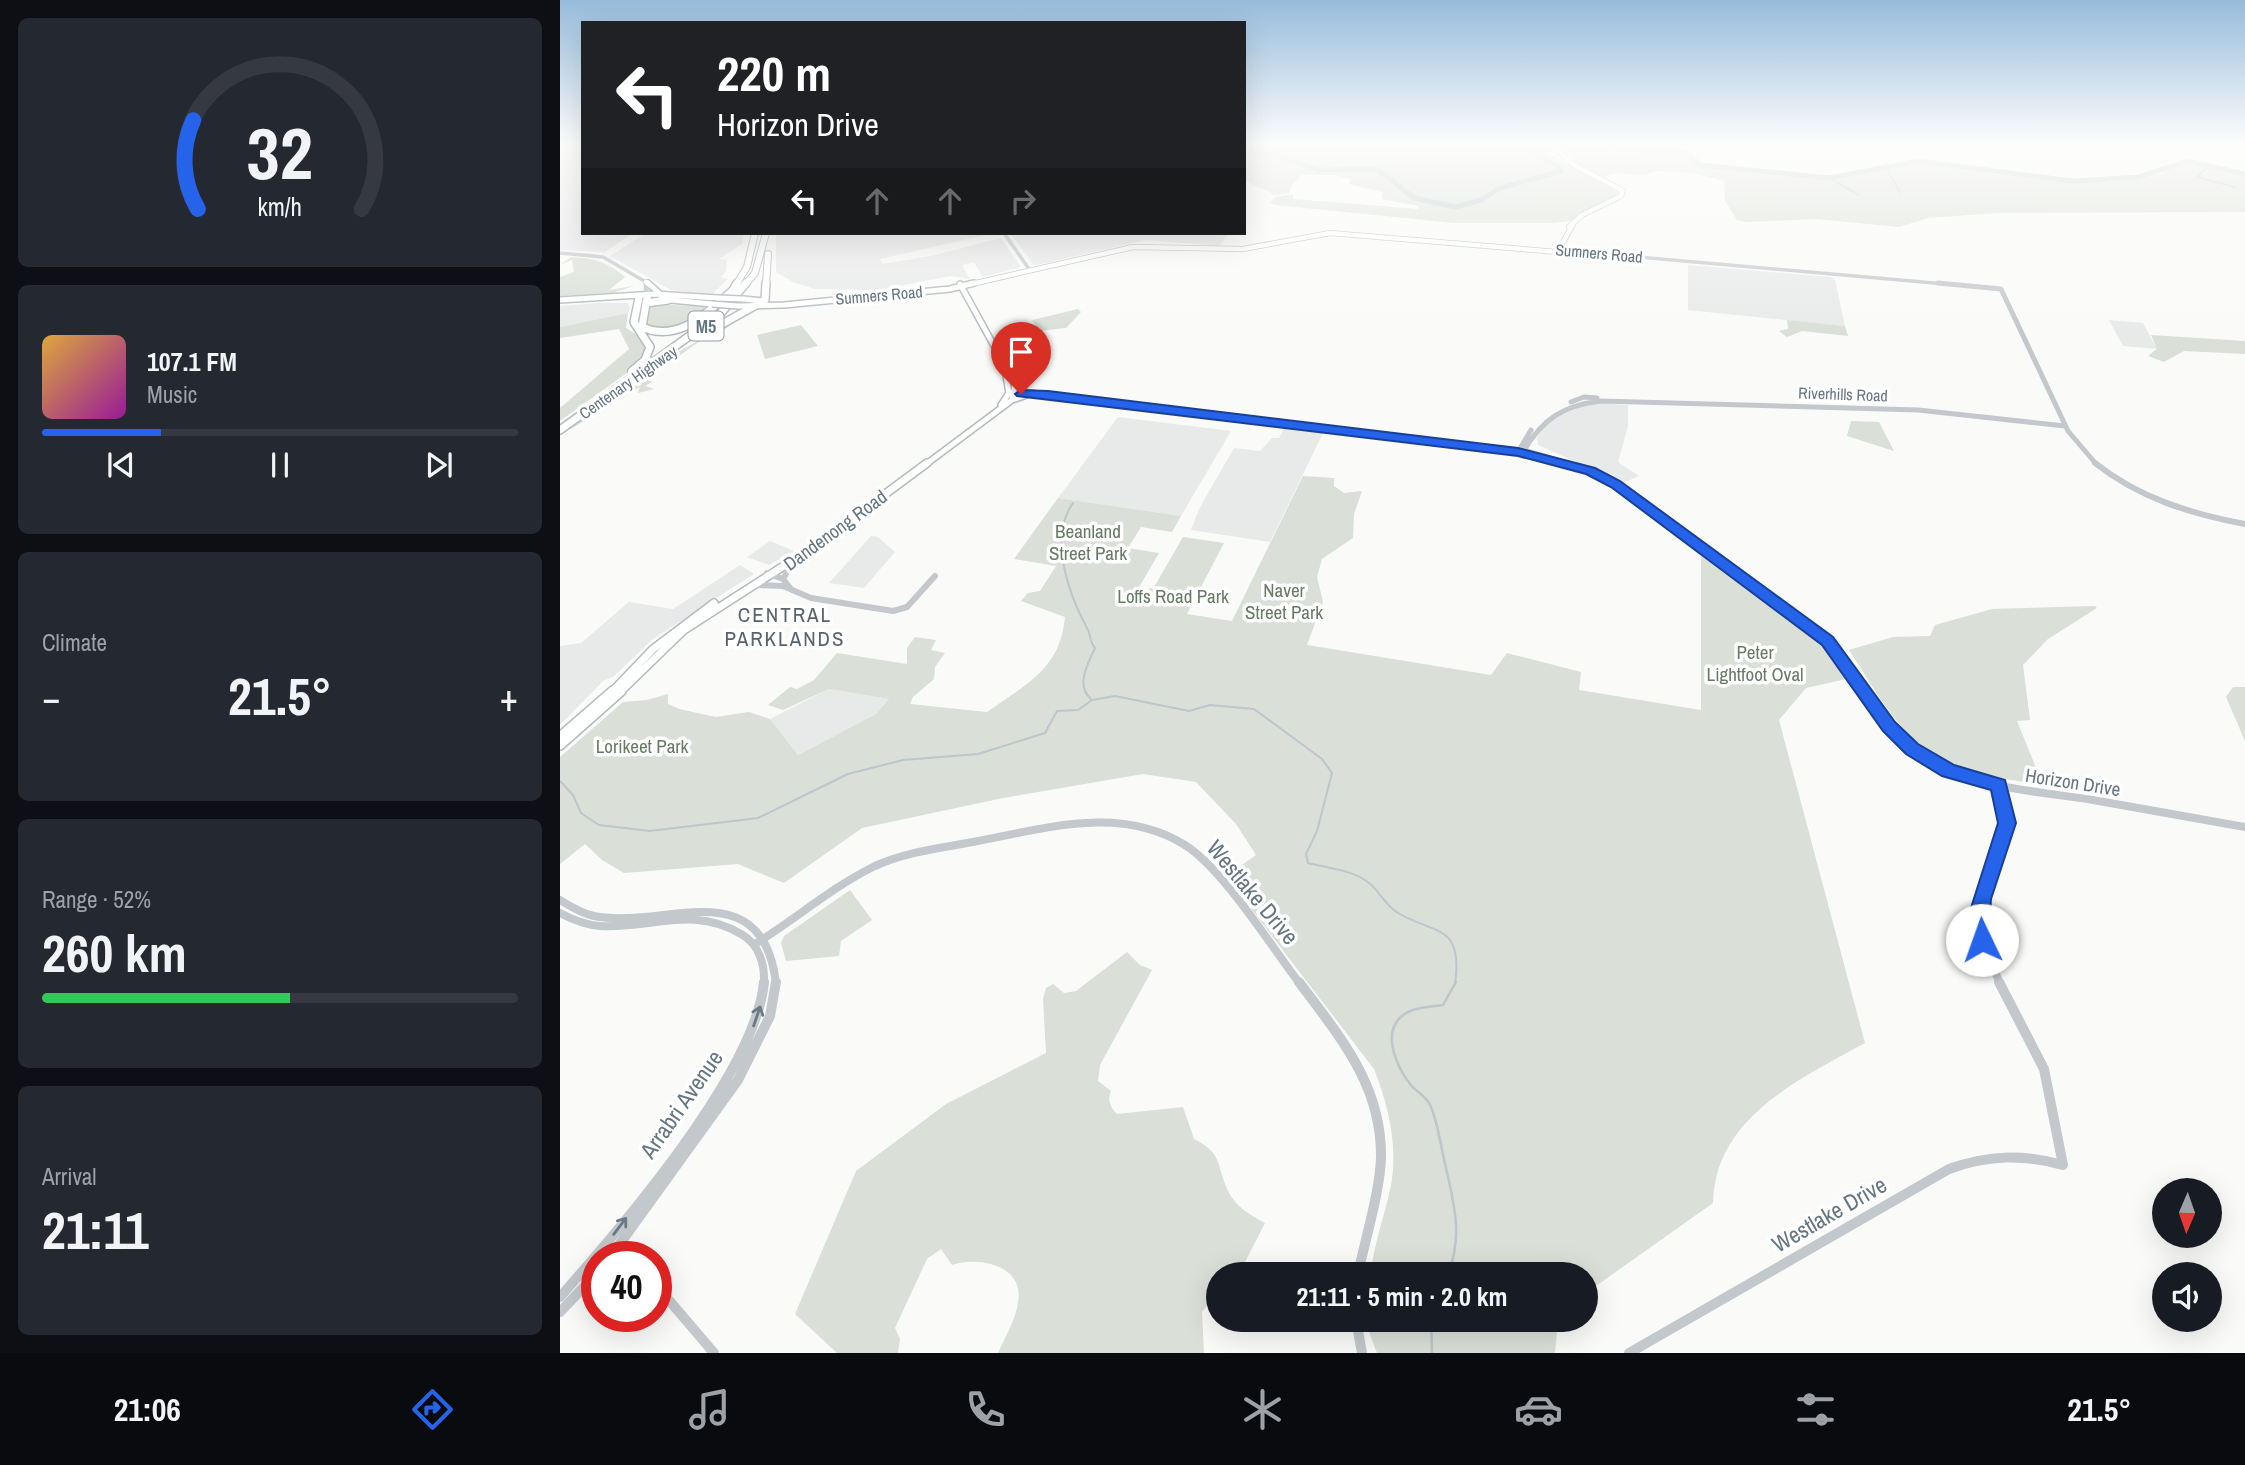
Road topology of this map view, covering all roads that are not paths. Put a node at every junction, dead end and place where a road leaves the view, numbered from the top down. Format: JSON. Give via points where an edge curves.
{"nodes":[{"id":1,"x":1601,"y":206,"type":"edge"},
{"id":2,"x":755,"y":235,"type":"edge"},
{"id":3,"x":767,"y":235,"type":"edge"},
{"id":4,"x":768,"y":235,"type":"edge"},
{"id":5,"x":1005,"y":235,"type":"edge"},
{"id":6,"x":1558,"y":248,"type":"junction"},
{"id":7,"x":1569,"y":251,"type":"joint"},
{"id":8,"x":1107,"y":252,"type":"junction"},
{"id":9,"x":560,"y":253,"type":"edge"},
{"id":10,"x":1030,"y":270,"type":"junction"},
{"id":11,"x":1804,"y":272,"type":"junction"},
{"id":12,"x":638,"y":279,"type":"junction"},
{"id":13,"x":646,"y":282,"type":"junction"},
{"id":14,"x":958,"y":286,"type":"junction"},
{"id":15,"x":734,"y":289,"type":"junction"},
{"id":16,"x":661,"y":294,"type":"junction"},
{"id":17,"x":644,"y":298,"type":"junction"},
{"id":18,"x":668,"y":300,"type":"joint"},
{"id":19,"x":560,"y":301,"type":"edge"},
{"id":20,"x":761,"y":303,"type":"junction"},
{"id":21,"x":642,"y":372,"type":"junction"},
{"id":22,"x":1014,"y":392,"type":"junction"},
{"id":23,"x":1029,"y":392,"type":"junction"},
{"id":24,"x":603,"y":395,"type":"junction"},
{"id":25,"x":1582,"y":401,"type":"junction"},
{"id":26,"x":2065,"y":426,"type":"junction"},
{"id":27,"x":560,"y":428,"type":"edge"},
{"id":28,"x":1531,"y":438,"type":"junction"},
{"id":29,"x":1523,"y":441,"type":"junction"},
{"id":30,"x":1466,"y":445,"type":"junction"},
{"id":31,"x":1503,"y":447,"type":"junction"},
{"id":32,"x":1521,"y":451,"type":"junction"},
{"id":33,"x":1541,"y":454,"type":"junction"},
{"id":34,"x":1590,"y":471,"type":"junction"},
{"id":35,"x":2245,"y":524,"type":"edge"},
{"id":36,"x":794,"y":560,"type":"junction"},
{"id":37,"x":770,"y":574,"type":"junction"},
{"id":38,"x":935,"y":576,"type":"dead end"},
{"id":39,"x":783,"y":583,"type":"junction"},
{"id":40,"x":755,"y":585,"type":"junction"},
{"id":41,"x":560,"y":737,"type":"edge"},
{"id":42,"x":560,"y":745,"type":"edge"},
{"id":43,"x":1999,"y":785,"type":"junction"},
{"id":44,"x":2245,"y":827,"type":"edge"},
{"id":45,"x":560,"y":900,"type":"edge"},
{"id":46,"x":560,"y":913,"type":"edge"},
{"id":47,"x":760,"y":942,"type":"junction"},
{"id":48,"x":618,"y":1241,"type":"edge"},
{"id":49,"x":1360,"y":1262,"type":"edge"},
{"id":50,"x":581,"y":1279,"type":"edge"},
{"id":51,"x":581,"y":1290,"type":"edge"},
{"id":52,"x":560,"y":1297,"type":"edge"},
{"id":53,"x":672,"y":1304,"type":"edge"},
{"id":54,"x":560,"y":1312,"type":"edge"},
{"id":55,"x":1358,"y":1332,"type":"edge"},
{"id":56,"x":714,"y":1353,"type":"edge"},
{"id":57,"x":1362,"y":1353,"type":"edge"},
{"id":58,"x":1629,"y":1353,"type":"edge"}],
"edges":[{"from":1,"to":6,"type":"main road","via":[[1573,224]]},
{"from":2,"to":15,"type":"highway","name":"Centenary Highway","number":"M5","via":[[749,263]]},
{"from":3,"to":21,"type":"highway","name":"Centenary Highway","number":"M5","via":[[760,262],[740,293],[708,324]]},
{"from":4,"to":20,"type":"highway"},
{"from":5,"to":10,"type":"street"},
{"from":6,"to":7,"type":"main road"},
{"from":6,"to":8,"type":"main road","name":"Sumners Road","via":[[1338,233],[1243,249],[1154,245]]},
{"from":6,"to":8,"type":"main road","name":"Sumners Road","via":[[1333,231],[1242,247],[1158,241]]},
{"from":6,"to":11,"type":"street","name":"Sumners Road"},
{"from":7,"to":11,"type":"street","name":"Sumners Road"},
{"from":8,"to":10,"type":"main road","name":"Sumners Road"},
{"from":9,"to":12,"type":"street","via":[[603,257]]},
{"from":10,"to":14,"type":"main road","name":"Sumners Road"},
{"from":11,"to":26,"type":"street","name":"Sumners Road","via":[[2002,290]]},
{"from":12,"to":13,"type":"street"},
{"from":12,"to":17,"type":"street"},
{"from":13,"to":16,"type":"main road"},
{"from":13,"to":17,"type":"street"},
{"from":14,"to":20,"type":"main road","name":"Sumners Road"},
{"from":14,"to":22,"type":"main road"},
{"from":14,"to":22,"type":"main road"},
{"from":15,"to":17,"type":"highway","via":[[704,317],[669,331],[642,327]]},
{"from":15,"to":24,"type":"highway","name":"Centenary Highway","number":"M5","via":[[695,329]]},
{"from":16,"to":17,"type":"main road","name":"Sumners Road"},
{"from":16,"to":20,"type":"main road","name":"Sumners Road","bridge":true},
{"from":17,"to":18,"type":"highway"},
{"from":17,"to":19,"type":"main road","name":"Sumners Road"},
{"from":17,"to":24,"type":"highway","via":[[634,323],[649,341],[649,352]]},
{"from":18,"to":20,"type":"main road","name":"Sumners Road","bridge":true,"via":[[738,306]]},
{"from":20,"to":21,"type":"highway"},
{"from":21,"to":27,"type":"highway","name":"Centenary Highway","number":"M5"},
{"from":22,"to":23,"type":"main road"},
{"from":22,"to":23,"type":"main road"},
{"from":22,"to":36,"type":"main road","name":"Dandenong Road"},
{"from":22,"to":37,"type":"main road","name":"Dandenong Road","via":[[992,413]]},
{"from":23,"to":30,"type":"street","name":"Horizon Drive"},
{"from":24,"to":27,"type":"highway","name":"Centenary Highway","number":"M5"},
{"from":25,"to":26,"type":"street","name":"Riverhills Road","via":[[1918,410]]},
{"from":25,"to":28,"type":"street","via":[[1553,412]]},
{"from":25,"to":29,"type":"street","via":[[1546,413]]},
{"from":26,"to":35,"type":"street","via":[[2090,458],[2126,483],[2185,509]]},
{"from":28,"to":32,"type":"street"},
{"from":28,"to":33,"type":"street"},
{"from":29,"to":31,"type":"street"},
{"from":29,"to":32,"type":"street"},
{"from":30,"to":31,"type":"street","name":"Horizon Drive"},
{"from":30,"to":32,"type":"street","name":"Horizon Drive"},
{"from":31,"to":32,"type":"street","name":"Horizon Drive"},
{"from":32,"to":33,"type":"street","name":"Horizon Drive"},
{"from":32,"to":34,"type":"street","name":"Horizon Drive"},
{"from":33,"to":34,"type":"street","name":"Horizon Drive"},
{"from":34,"to":43,"type":"street","name":"Horizon Drive","via":[[1625,490],[1819,634],[1842,658],[1889,727],[1912,749],[1949,771]]},
{"from":36,"to":37,"type":"main road","name":"Dandenong Road"},
{"from":36,"to":39,"type":"street"},
{"from":37,"to":39,"type":"street"},
{"from":37,"to":40,"type":"main road","name":"Dandenong Road"},
{"from":37,"to":41,"type":"main road","name":"Dandenong Road","via":[[686,621]]},
{"from":38,"to":39,"type":"street","via":[[907,607],[894,611],[811,598]]},
{"from":39,"to":40,"type":"street"},
{"from":40,"to":42,"type":"main road","name":"Dandenong Road","via":[[677,636]]},
{"from":43,"to":44,"type":"street","name":"Horizon Drive"},
{"from":43,"to":58,"type":"street","name":"Westlake Drive","via":[[2007,823],[1982,899],[1980,926],[1989,961],[2043,1069],[2063,1165],[1998,1155],[1949,1169]]},
{"from":45,"to":47,"type":"street","via":[[572,909],[599,916],[721,913],[744,922]]},
{"from":46,"to":47,"type":"street","via":[[599,926],[701,918],[738,929]]},
{"from":47,"to":48,"type":"street","name":"Arrabri Avenue","via":[[764,998],[738,1060]]},
{"from":47,"to":49,"type":"street","name":"Westlake Drive","via":[[860,874],[894,859],[1091,821],[1144,826],[1180,841],[1213,869],[1342,1039],[1367,1080],[1379,1123],[1381,1160]]},
{"from":50,"to":52,"type":"street","name":"Arrabri Avenue"},
{"from":51,"to":54,"type":"street"},
{"from":53,"to":56,"type":"street"},
{"from":55,"to":57,"type":"street"}]}
